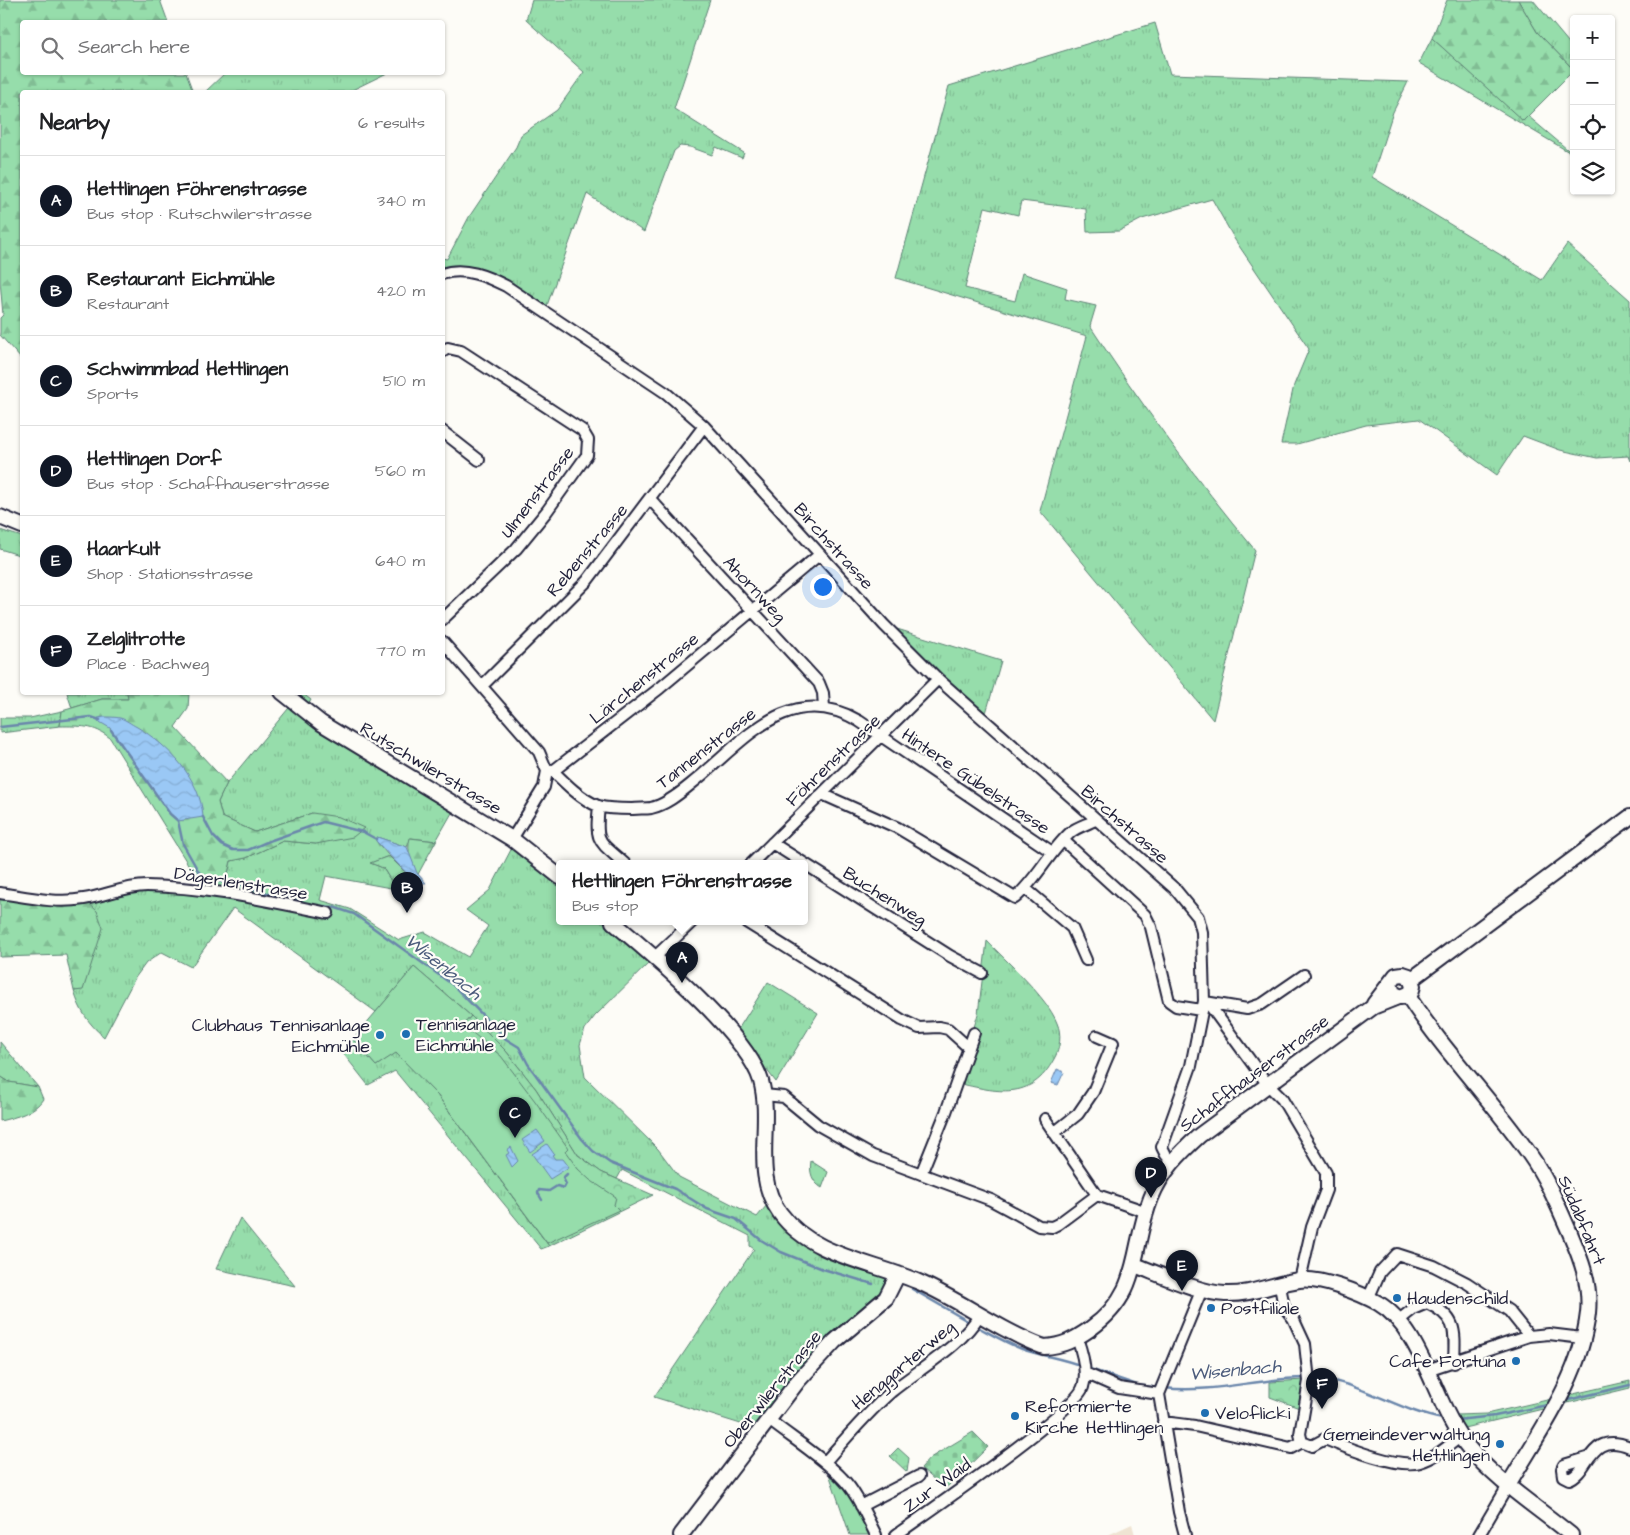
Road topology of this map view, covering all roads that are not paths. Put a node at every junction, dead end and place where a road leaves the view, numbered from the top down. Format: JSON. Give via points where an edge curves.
{"nodes":[{"id":1,"x":445,"y":273,"type":"edge"},
{"id":2,"x":445,"y":350,"type":"edge"},
{"id":3,"x":704,"y":426,"type":"junction"},
{"id":4,"x":445,"y":433,"type":"edge"},
{"id":5,"x":479,"y":460,"type":"dead end"},
{"id":6,"x":650,"y":499,"type":"junction"},
{"id":7,"x":0,"y":516,"type":"edge"},
{"id":8,"x":19,"y":524,"type":"edge"},
{"id":9,"x":819,"y":555,"type":"junction"},
{"id":10,"x":753,"y":610,"type":"junction"},
{"id":11,"x":445,"y":617,"type":"edge"},
{"id":12,"x":445,"y":644,"type":"edge"},
{"id":13,"x":938,"y":679,"type":"junction"},
{"id":14,"x":483,"y":686,"type":"junction"},
{"id":15,"x":286,"y":695,"type":"edge"},
{"id":16,"x":824,"y":707,"type":"junction"},
{"id":17,"x":882,"y":736,"type":"junction"},
{"id":18,"x":550,"y":771,"type":"junction"},
{"id":19,"x":822,"y":794,"type":"junction"},
{"id":20,"x":598,"y":806,"type":"junction"},
{"id":21,"x":1630,"y":817,"type":"edge"},
{"id":22,"x":1095,"y":820,"type":"junction"},
{"id":23,"x":512,"y":839,"type":"junction"},
{"id":24,"x":1064,"y":841,"type":"junction"},
{"id":25,"x":772,"y":843,"type":"junction"},
{"id":26,"x":1052,"y":852,"type":"junction"},
{"id":27,"x":621,"y":860,"type":"edge"},
{"id":28,"x":755,"y":860,"type":"edge"},
{"id":29,"x":799,"y":860,"type":"edge"},
{"id":30,"x":808,"y":866,"type":"edge"},
{"id":31,"x":556,"y":874,"type":"edge"},
{"id":32,"x":1026,"y":889,"type":"junction"},
{"id":33,"x":0,"y":894,"type":"edge"},
{"id":34,"x":328,"y":913,"type":"dead end"},
{"id":35,"x":617,"y":925,"type":"edge"},
{"id":36,"x":687,"y":925,"type":"edge"},
{"id":37,"x":751,"y":925,"type":"edge"},
{"id":38,"x":655,"y":957,"type":"junction"},
{"id":39,"x":1086,"y":960,"type":"dead end"},
{"id":40,"x":982,"y":973,"type":"dead end"},
{"id":41,"x":1304,"y":975,"type":"dead end"},
{"id":42,"x":1412,"y":979,"type":"junction"},
{"id":43,"x":1390,"y":984,"type":"junction"},
{"id":44,"x":1403,"y":996,"type":"junction"},
{"id":45,"x":1203,"y":1006,"type":"junction"},
{"id":46,"x":1374,"y":1006,"type":"junction"},
{"id":47,"x":974,"y":1033,"type":"dead end"},
{"id":48,"x":1097,"y":1036,"type":"dead end"},
{"id":49,"x":969,"y":1048,"type":"junction"},
{"id":50,"x":1268,"y":1085,"type":"junction"},
{"id":51,"x":764,"y":1095,"type":"junction"},
{"id":52,"x":1045,"y":1119,"type":"dead end"},
{"id":53,"x":1054,"y":1133,"type":"junction"},
{"id":54,"x":1172,"y":1162,"type":"junction"},
{"id":55,"x":920,"y":1174,"type":"junction"},
{"id":56,"x":1097,"y":1195,"type":"junction"},
{"id":57,"x":1147,"y":1212,"type":"junction"},
{"id":58,"x":1135,"y":1265,"type":"junction"},
{"id":59,"x":898,"y":1274,"type":"junction"},
{"id":60,"x":1300,"y":1280,"type":"junction"},
{"id":61,"x":1280,"y":1286,"type":"junction"},
{"id":62,"x":1202,"y":1289,"type":"junction"},
{"id":63,"x":1368,"y":1299,"type":"junction"},
{"id":64,"x":977,"y":1321,"type":"junction"},
{"id":65,"x":1398,"y":1321,"type":"junction"},
{"id":66,"x":1529,"y":1336,"type":"junction"},
{"id":67,"x":1077,"y":1338,"type":"junction"},
{"id":68,"x":1582,"y":1338,"type":"junction"},
{"id":69,"x":1454,"y":1363,"type":"junction"},
{"id":70,"x":1084,"y":1369,"type":"junction"},
{"id":71,"x":1427,"y":1370,"type":"junction"},
{"id":72,"x":1161,"y":1390,"type":"junction"},
{"id":73,"x":769,"y":1420,"type":"junction"},
{"id":74,"x":1163,"y":1422,"type":"junction"},
{"id":75,"x":1454,"y":1425,"type":"junction"},
{"id":76,"x":1302,"y":1442,"type":"junction"},
{"id":77,"x":1630,"y":1447,"type":"edge"},
{"id":78,"x":1587,"y":1458,"type":"dead end"},
{"id":79,"x":825,"y":1462,"type":"junction"},
{"id":80,"x":919,"y":1476,"type":"dead end"},
{"id":81,"x":1509,"y":1484,"type":"junction"},
{"id":82,"x":861,"y":1506,"type":"junction"},
{"id":83,"x":681,"y":1535,"type":"edge"},
{"id":84,"x":876,"y":1535,"type":"edge"},
{"id":85,"x":896,"y":1535,"type":"edge"},
{"id":86,"x":1186,"y":1535,"type":"edge"},
{"id":87,"x":1478,"y":1535,"type":"edge"},
{"id":88,"x":1571,"y":1535,"type":"edge"}],
"edges":[{"from":1,"to":3,"type":"street","name":"Birchstrasse","via":[[481,274],[506,286],[666,393]]},
{"from":2,"to":11,"type":"street","name":"Ulmenstrasse","via":[[461,351],[582,430],[588,440],[587,455],[516,549]]},
{"from":3,"to":6,"type":"street","name":"Rebenstrasse"},
{"from":3,"to":9,"type":"street","name":"Birchstrasse"},
{"from":4,"to":5,"type":"street"},
{"from":6,"to":10,"type":"street","name":"Ahornweg"},
{"from":6,"to":14,"type":"street","name":"Rebenstrasse","via":[[587,581]]},
{"from":7,"to":8,"type":"street"},
{"from":9,"to":10,"type":"street","name":"Lärchenstrasse"},
{"from":9,"to":13,"type":"street","name":"Birchstrasse"},
{"from":10,"to":16,"type":"street","name":"Ahornweg","via":[[819,683],[824,693]]},
{"from":10,"to":18,"type":"street","name":"Lärchenstrasse","via":[[660,688]]},
{"from":12,"to":14,"type":"street"},
{"from":13,"to":17,"type":"street","name":"Föhrenstrasse"},
{"from":13,"to":22,"type":"street","name":"Birchstrasse"},
{"from":14,"to":18,"type":"street","via":[[539,752]]},
{"from":15,"to":23,"type":"street","name":"Rutschwilerstrasse","via":[[340,735]]},
{"from":16,"to":17,"type":"street","name":"Tannenstrasse","via":[[850,715]]},
{"from":16,"to":20,"type":"street","name":"Tannenstrasse","via":[[790,710],[776,716],[678,795],[652,808]]},
{"from":17,"to":19,"type":"street","name":"Föhrenstrasse"},
{"from":17,"to":26,"type":"street","name":"Hintere Gübelstrasse"},
{"from":18,"to":20,"type":"street","name":"Tannenstrasse"},
{"from":18,"to":23,"type":"street"},
{"from":19,"to":25,"type":"street","name":"Föhrenstrasse"},
{"from":19,"to":32,"type":"street","via":[[898,828],[1015,898]]},
{"from":20,"to":27,"type":"street","via":[[596,831],[601,842]]},
{"from":21,"to":42,"type":"street"},
{"from":22,"to":24,"type":"street","via":[[1072,831]]},
{"from":22,"to":45,"type":"street","name":"Birchstrasse","via":[[1175,889],[1198,918],[1202,932]]},
{"from":23,"to":31,"type":"street","name":"Rutschwilerstrasse"},
{"from":24,"to":26,"type":"street"},
{"from":24,"to":45,"type":"street","via":[[1146,915],[1152,927],[1169,1001],[1176,1006]]},
{"from":25,"to":28,"type":"street","name":"Föhrenstrasse"},
{"from":25,"to":29,"type":"street","name":"Buchenweg"},
{"from":26,"to":32,"type":"street"},
{"from":30,"to":40,"type":"street","name":"Buchenweg"},
{"from":32,"to":39,"type":"street","via":[[1072,928]]},
{"from":33,"to":34,"type":"street","name":"Dägerlenstrasse","via":[[60,901],[84,900],[120,889],[146,886],[204,890]]},
{"from":35,"to":38,"type":"street"},
{"from":36,"to":38,"type":"street"},
{"from":37,"to":49,"type":"street","via":[[902,1020],[919,1028],[948,1030]]},
{"from":38,"to":51,"type":"street","via":[[746,1052],[755,1067]]},
{"from":41,"to":45,"type":"street","via":[[1268,1000],[1247,1009]]},
{"from":42,"to":43,"type":"street","via":[[1399,974]]},
{"from":42,"to":44,"type":"street","via":[[1413,990]]},
{"from":43,"to":44,"type":"street","via":[[1391,990]]},
{"from":43,"to":46,"type":"street","name":"Schaffhauserstrasse"},
{"from":44,"to":46,"type":"street","name":"Schaffhauserstrasse"},
{"from":44,"to":68,"type":"street","name":"Südabfahrt","via":[[1512,1131],[1545,1179],[1580,1257],[1589,1287],[1588,1314]]},
{"from":45,"to":50,"type":"street","via":[[1211,1007]]},
{"from":45,"to":54,"type":"street","name":"Birchstrasse","via":[[1191,1066],[1162,1147]]},
{"from":46,"to":50,"type":"street","name":"Schaffhauserstrasse"},
{"from":47,"to":49,"type":"street"},
{"from":48,"to":53,"type":"street","via":[[1113,1043],[1093,1092],[1078,1114]]},
{"from":49,"to":55,"type":"street"},
{"from":50,"to":54,"type":"street","name":"Schaffhauserstrasse","via":[[1200,1135]]},
{"from":50,"to":60,"type":"street","via":[[1282,1099],[1326,1174],[1326,1190],[1312,1227]]},
{"from":51,"to":55,"type":"street","via":[[784,1097],[845,1142]]},
{"from":51,"to":59,"type":"street","via":[[764,1171],[780,1213],[791,1226],[816,1244]]},
{"from":52,"to":53,"type":"street"},
{"from":53,"to":56,"type":"street"},
{"from":54,"to":57,"type":"street","name":"Schaffhauserstrasse","via":[[1161,1178]]},
{"from":55,"to":56,"type":"street","via":[[991,1200],[1045,1228],[1058,1224]]},
{"from":56,"to":57,"type":"street"},
{"from":57,"to":58,"type":"street","name":"Schaffhauserstrasse"},
{"from":58,"to":62,"type":"street"},
{"from":58,"to":67,"type":"street","name":"Schaffhauserstrasse","via":[[1115,1308]]},
{"from":59,"to":64,"type":"street","name":"Schaffhauserstrasse","via":[[920,1282]]},
{"from":59,"to":73,"type":"street","name":"Oberwilerstrasse","via":[[886,1298],[823,1352]]},
{"from":60,"to":61,"type":"street"},
{"from":60,"to":63,"type":"street","via":[[1321,1282]]},
{"from":61,"to":62,"type":"street","via":[[1228,1294]]},
{"from":61,"to":76,"type":"street","via":[[1284,1308],[1293,1318],[1305,1344],[1309,1377],[1300,1434]]},
{"from":62,"to":72,"type":"street"},
{"from":63,"to":65,"type":"street","via":[[1390,1312]]},
{"from":63,"to":66,"type":"street","via":[[1380,1272],[1397,1254],[1434,1266],[1467,1282],[1509,1311]]},
{"from":64,"to":67,"type":"street","name":"Schaffhauserstrasse","via":[[1044,1347],[1061,1346]]},
{"from":64,"to":79,"type":"street","name":"Henggarterweg","via":[[891,1393]]},
{"from":65,"to":69,"type":"street","via":[[1427,1303],[1442,1310],[1455,1328]]},
{"from":65,"to":71,"type":"street"},
{"from":66,"to":68,"type":"street","via":[[1549,1334]]},
{"from":66,"to":69,"type":"street"},
{"from":67,"to":70,"type":"street"},
{"from":68,"to":81,"type":"street","name":"Südabfahrt","via":[[1558,1402]]},
{"from":69,"to":71,"type":"street"},
{"from":70,"to":72,"type":"street","via":[[1119,1388]]},
{"from":70,"to":85,"type":"street","name":"Zur Waid","via":[[1084,1387],[1071,1405]]},
{"from":71,"to":75,"type":"street"},
{"from":72,"to":74,"type":"street"},
{"from":73,"to":79,"type":"street"},
{"from":73,"to":83,"type":"street","name":"Oberwilerstrasse"},
{"from":74,"to":76,"type":"street","via":[[1291,1448]]},
{"from":74,"to":86,"type":"street"},
{"from":75,"to":76,"type":"street","via":[[1430,1458],[1412,1464],[1357,1452],[1325,1439],[1312,1446]]},
{"from":75,"to":81,"type":"street","via":[[1480,1460]]},
{"from":77,"to":78,"type":"street","via":[[1606,1445]]},
{"from":79,"to":82,"type":"street","via":[[844,1479]]},
{"from":80,"to":82,"type":"street"},
{"from":81,"to":87,"type":"street"},
{"from":81,"to":88,"type":"street"},
{"from":82,"to":84,"type":"street"}]}
